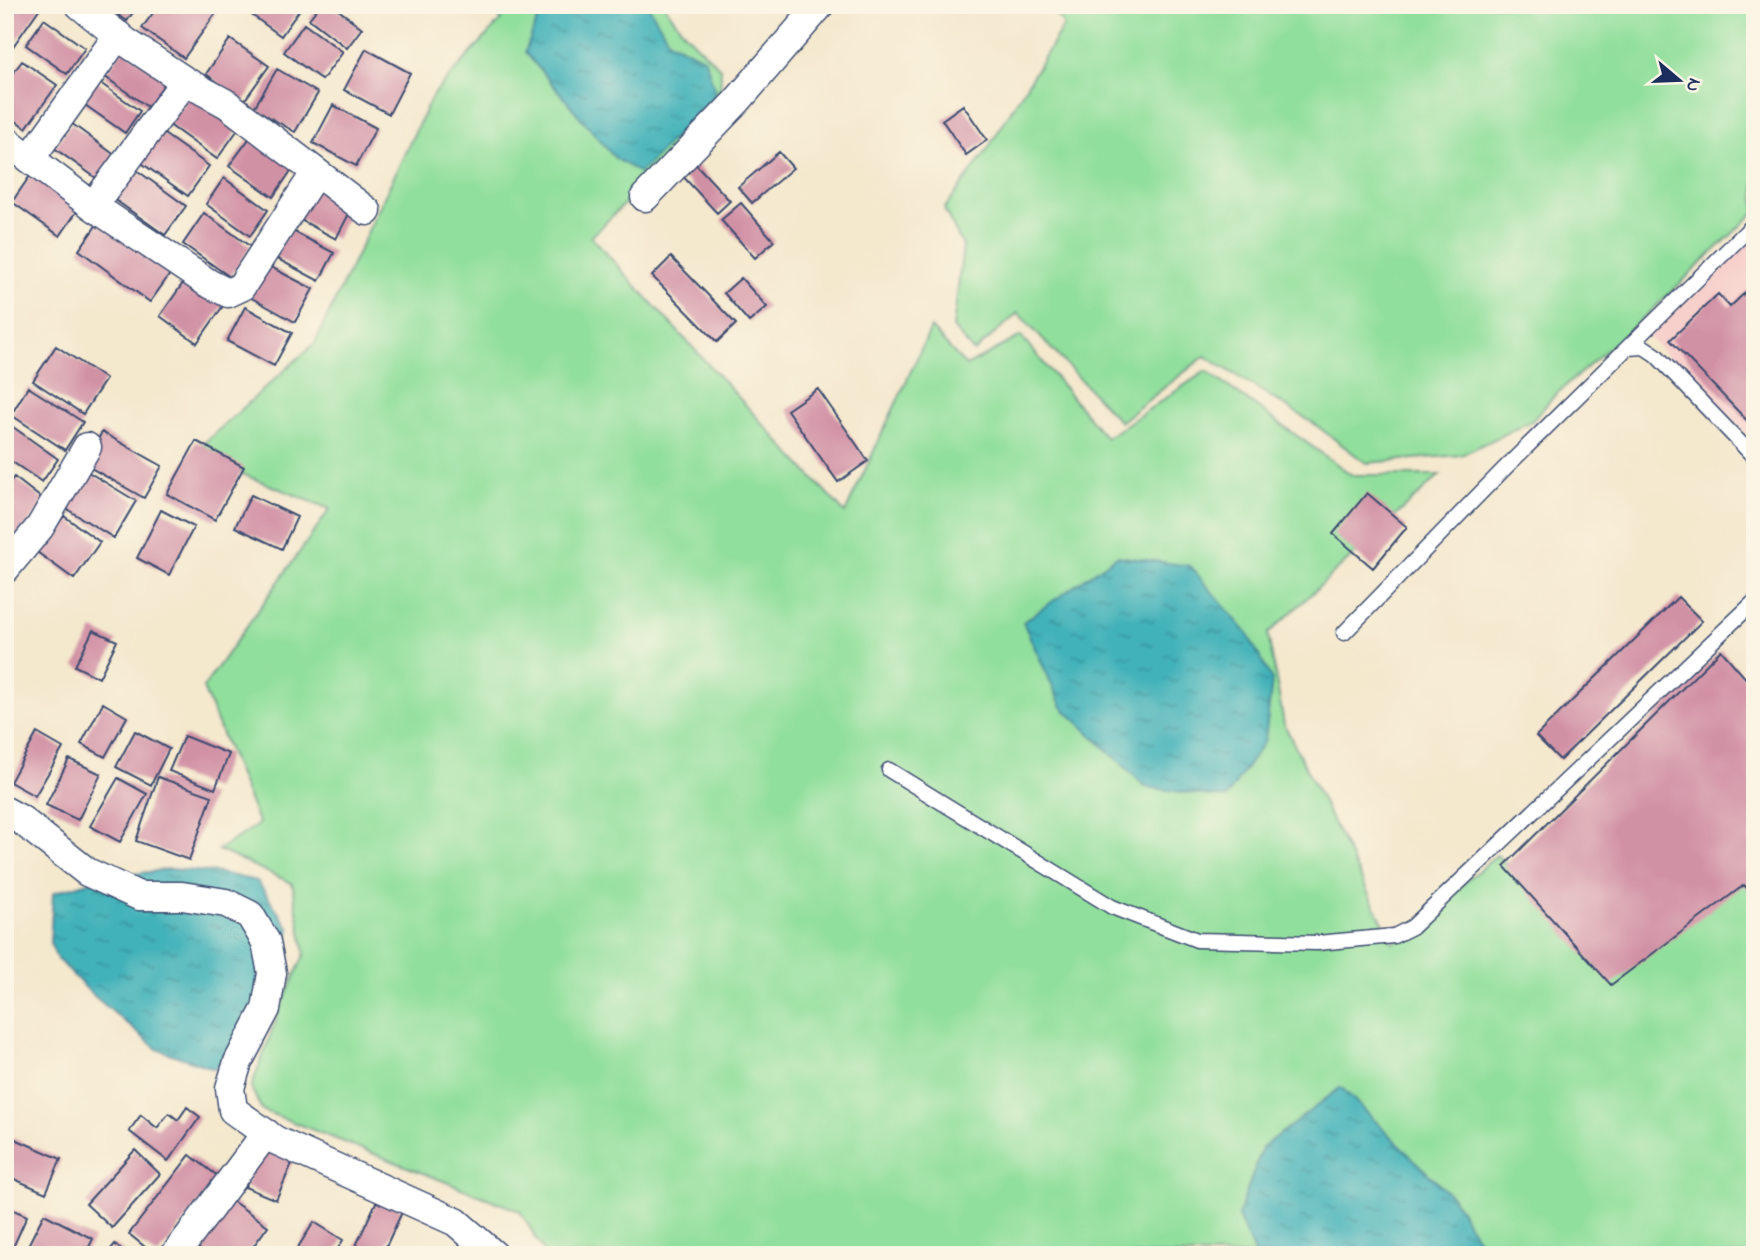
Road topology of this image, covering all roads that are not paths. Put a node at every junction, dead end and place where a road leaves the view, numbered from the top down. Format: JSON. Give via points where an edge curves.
{"nodes":[{"id":1,"x":80,"y":5,"type":"edge"},
{"id":2,"x":820,"y":5,"type":"edge"},
{"id":3,"x":118,"y":35,"type":"junction"},
{"id":4,"x":185,"y":81,"type":"junction"},
{"id":5,"x":5,"y":140,"type":"edge"},
{"id":6,"x":30,"y":159,"type":"junction"},
{"id":7,"x":316,"y":172,"type":"junction"},
{"id":8,"x":645,"y":197,"type":"dead end"},
{"id":9,"x":93,"y":206,"type":"junction"},
{"id":10,"x":367,"y":211,"type":"dead end"},
{"id":11,"x":1755,"y":223,"type":"edge"},
{"id":12,"x":1627,"y":348,"type":"junction"},
{"id":13,"x":87,"y":447,"type":"dead end"},
{"id":14,"x":1755,"y":458,"type":"edge"},
{"id":15,"x":5,"y":569,"type":"edge"},
{"id":16,"x":1755,"y":601,"type":"edge"},
{"id":17,"x":1344,"y":633,"type":"dead end"},
{"id":18,"x":889,"y":770,"type":"dead end"},
{"id":19,"x":5,"y":811,"type":"edge"},
{"id":20,"x":266,"y":1133,"type":"junction"},
{"id":21,"x":175,"y":1255,"type":"edge"},
{"id":22,"x":494,"y":1255,"type":"edge"}],
"edges":[{"from":1,"to":3,"type":"street"},
{"from":2,"to":8,"type":"street"},
{"from":3,"to":4,"type":"street"},
{"from":3,"to":6,"type":"street"},
{"from":4,"to":7,"type":"street","via":[[227,104]]},
{"from":4,"to":9,"type":"street"},
{"from":5,"to":6,"type":"street"},
{"from":6,"to":9,"type":"street"},
{"from":7,"to":9,"type":"street","via":[[241,287],[228,293]]},
{"from":7,"to":10,"type":"street"},
{"from":11,"to":12,"type":"lane"},
{"from":12,"to":14,"type":"lane","via":[[1644,347],[1656,355]]},
{"from":12,"to":17,"type":"lane"},
{"from":13,"to":15,"type":"street","via":[[40,527]]},
{"from":16,"to":18,"type":"lane","via":[[1412,927],[1394,936],[1317,943],[1197,940],[1112,907]]},
{"from":19,"to":20,"type":"street","via":[[87,872],[139,896],[226,903],[250,915],[266,943],[272,973],[266,1009],[237,1062],[230,1088],[233,1110]]},
{"from":20,"to":21,"type":"street"},
{"from":20,"to":22,"type":"street","via":[[456,1222]]}]}
